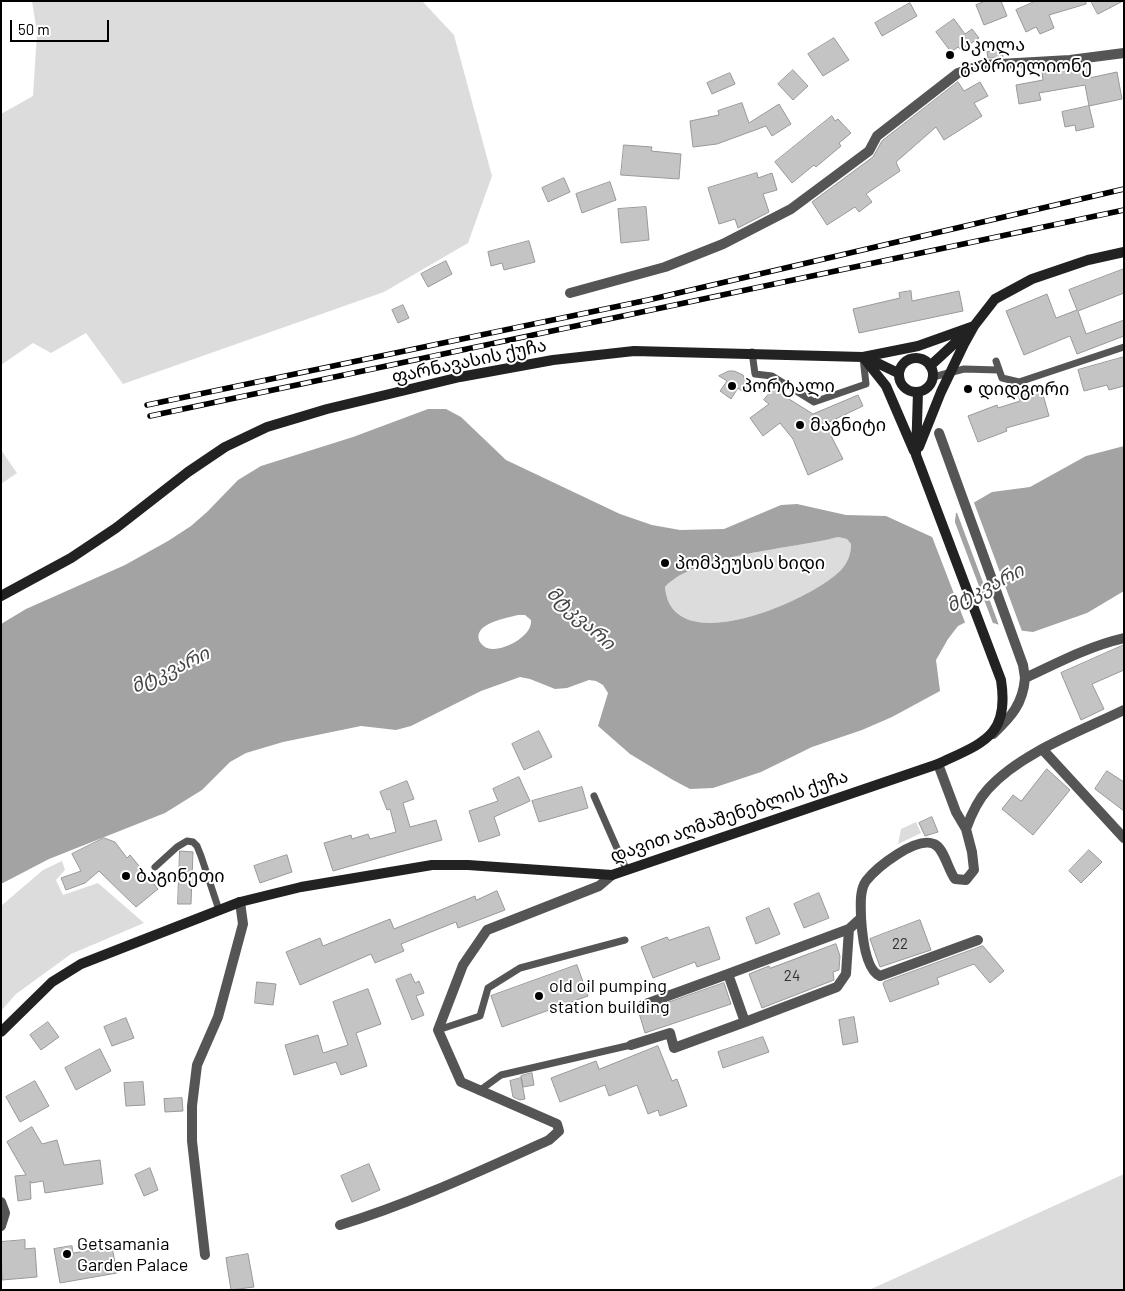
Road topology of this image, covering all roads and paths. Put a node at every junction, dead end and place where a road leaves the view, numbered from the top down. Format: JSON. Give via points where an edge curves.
{"nodes":[{"id":1,"x":1124,"y":53,"type":"edge"},
{"id":2,"x":1124,"y":252,"type":"edge"},
{"id":3,"x":570,"y":293,"type":"dead end"},
{"id":4,"x":974,"y":326,"type":"junction"},
{"id":5,"x":1124,"y":348,"type":"edge"},
{"id":6,"x":752,"y":352,"type":"junction"},
{"id":7,"x":863,"y":357,"type":"junction"},
{"id":8,"x":996,"y":361,"type":"dead end"},
{"id":9,"x":930,"y":366,"type":"junction"},
{"id":10,"x":998,"y":370,"type":"junction"},
{"id":11,"x":950,"y":371,"type":"junction"},
{"id":12,"x":898,"y":373,"type":"junction"},
{"id":13,"x":933,"y":377,"type":"junction"},
{"id":14,"x":918,"y":392,"type":"junction"},
{"id":15,"x":939,"y":433,"type":"dead end"},
{"id":16,"x":916,"y":455,"type":"junction"},
{"id":17,"x":1,"y":596,"type":"edge"},
{"id":18,"x":1124,"y":638,"type":"edge"},
{"id":19,"x":1025,"y":678,"type":"junction"},
{"id":20,"x":1124,"y":710,"type":"edge"},
{"id":21,"x":989,"y":738,"type":"junction"},
{"id":22,"x":1043,"y":750,"type":"junction"},
{"id":23,"x":938,"y":764,"type":"junction"},
{"id":24,"x":594,"y":796,"type":"dead end"},
{"id":25,"x":966,"y":829,"type":"junction"},
{"id":26,"x":1124,"y":838,"type":"edge"},
{"id":27,"x":155,"y":866,"type":"dead end"},
{"id":28,"x":626,"y":871,"type":"junction"},
{"id":29,"x":612,"y":875,"type":"junction"},
{"id":30,"x":240,"y":902,"type":"junction"},
{"id":31,"x":216,"y":911,"type":"junction"},
{"id":32,"x":861,"y":918,"type":"junction"},
{"id":33,"x":849,"y":929,"type":"junction"},
{"id":34,"x":625,"y":940,"type":"dead end"},
{"id":35,"x":978,"y":940,"type":"dead end"},
{"id":36,"x":728,"y":974,"type":"junction"},
{"id":37,"x":643,"y":1005,"type":"dead end"},
{"id":38,"x":745,"y":1022,"type":"junction"},
{"id":39,"x":438,"y":1030,"type":"junction"},
{"id":40,"x":1,"y":1032,"type":"edge"},
{"id":41,"x":631,"y":1045,"type":"joint"},
{"id":42,"x":479,"y":1091,"type":"junction"},
{"id":43,"x":1,"y":1202,"type":"edge"},
{"id":44,"x":340,"y":1225,"type":"dead end"},
{"id":45,"x":1,"y":1226,"type":"edge"},
{"id":46,"x":205,"y":1255,"type":"dead end"}],
"edges":[{"from":1,"to":3,"type":"street","via":[[1070,60],[982,64],[958,73],[876,136],[868,151],[791,208],[723,244],[665,267]]},
{"from":2,"to":4,"type":"main road","via":[[1032,279],[995,299]]},
{"from":4,"to":7,"type":"main road","via":[[918,346]]},
{"from":4,"to":9,"type":"main road"},
{"from":4,"to":11,"type":"main road"},
{"from":5,"to":10,"type":"lane","via":[[1019,382],[1002,378]]},
{"from":6,"to":7,"type":"main road","name":"ფარნავასის ქუჩა"},
{"from":6,"to":7,"type":"lane","via":[[755,374],[772,376],[814,402],[866,384]]},
{"from":6,"to":17,"type":"main road","name":"ფარნავასის ქუჩა","via":[[634,351],[553,360],[460,377],[267,427],[225,447],[71,558]]},
{"from":7,"to":12,"type":"main road"},
{"from":7,"to":16,"type":"main road","via":[[886,386]]},
{"from":8,"to":10,"type":"lane"},
{"from":9,"to":12,"type":"main road","via":[[922,359],[912,358],[902,363]]},
{"from":9,"to":13,"type":"main road"},
{"from":10,"to":11,"type":"lane"},
{"from":11,"to":13,"type":"lane"},
{"from":11,"to":16,"type":"main road"},
{"from":12,"to":14,"type":"main road","via":[[903,387]]},
{"from":13,"to":14,"type":"main road","via":[[928,387]]},
{"from":14,"to":16,"type":"main road"},
{"from":15,"to":19,"type":"street","name":"დავით აღმაშენებლის ქუჩა","via":[[1023,664]]},
{"from":16,"to":21,"type":"main road","via":[[999,674],[1004,698],[1000,720]]},
{"from":18,"to":19,"type":"street","via":[[1073,655]]},
{"from":19,"to":21,"type":"street","name":"დავით აღმაშენებლის ქუჩა","via":[[1024,693],[1016,712]]},
{"from":20,"to":22,"type":"street"},
{"from":21,"to":23,"type":"main road","name":"დავით აღმაშენებლის ქუჩა"},
{"from":22,"to":25,"type":"street","via":[[1024,760],[988,788]]},
{"from":22,"to":26,"type":"street"},
{"from":23,"to":25,"type":"street"},
{"from":23,"to":28,"type":"main road","name":"დავით აღმაშენებლის ქუჩა"},
{"from":24,"to":28,"type":"lane"},
{"from":25,"to":32,"type":"street","via":[[974,870],[966,880],[955,879],[936,844],[924,842],[911,846],[890,859],[865,882],[860,900]]},
{"from":27,"to":31,"type":"lane","via":[[177,847],[187,841],[193,842],[201,856]]},
{"from":28,"to":29,"type":"main road","name":"დავით აღმაშენებლის ქუჩა"},
{"from":29,"to":30,"type":"main road","name":"დავით აღმაშენებლის ქუჩა","via":[[432,865],[320,884]]},
{"from":29,"to":39,"type":"street","via":[[599,886],[487,930],[463,965]]},
{"from":30,"to":31,"type":"main road","name":"დავით აღმაშენებლის ქუჩა"},
{"from":30,"to":46,"type":"street","via":[[243,924],[218,1017],[197,1065],[192,1106],[192,1141]]},
{"from":31,"to":40,"type":"main road","name":"დავით აღმაშენებლის ქუჩა","via":[[81,964],[52,982]]},
{"from":32,"to":33,"type":"street"},
{"from":32,"to":35,"type":"street","via":[[862,940],[873,971],[880,976]]},
{"from":33,"to":36,"type":"street"},
{"from":33,"to":38,"type":"street","via":[[846,974],[837,987]]},
{"from":34,"to":39,"type":"lane","via":[[520,968],[488,988],[480,1016]]},
{"from":36,"to":37,"type":"street"},
{"from":36,"to":38,"type":"street"},
{"from":38,"to":41,"type":"street","via":[[674,1048],[670,1033]]},
{"from":39,"to":42,"type":"street","via":[[461,1082]]},
{"from":41,"to":42,"type":"lane","via":[[501,1075]]},
{"from":42,"to":44,"type":"street","via":[[558,1124],[559,1131],[549,1140],[449,1185]]},
{"from":43,"to":45,"type":"street","via":[[4,1213]]}]}
